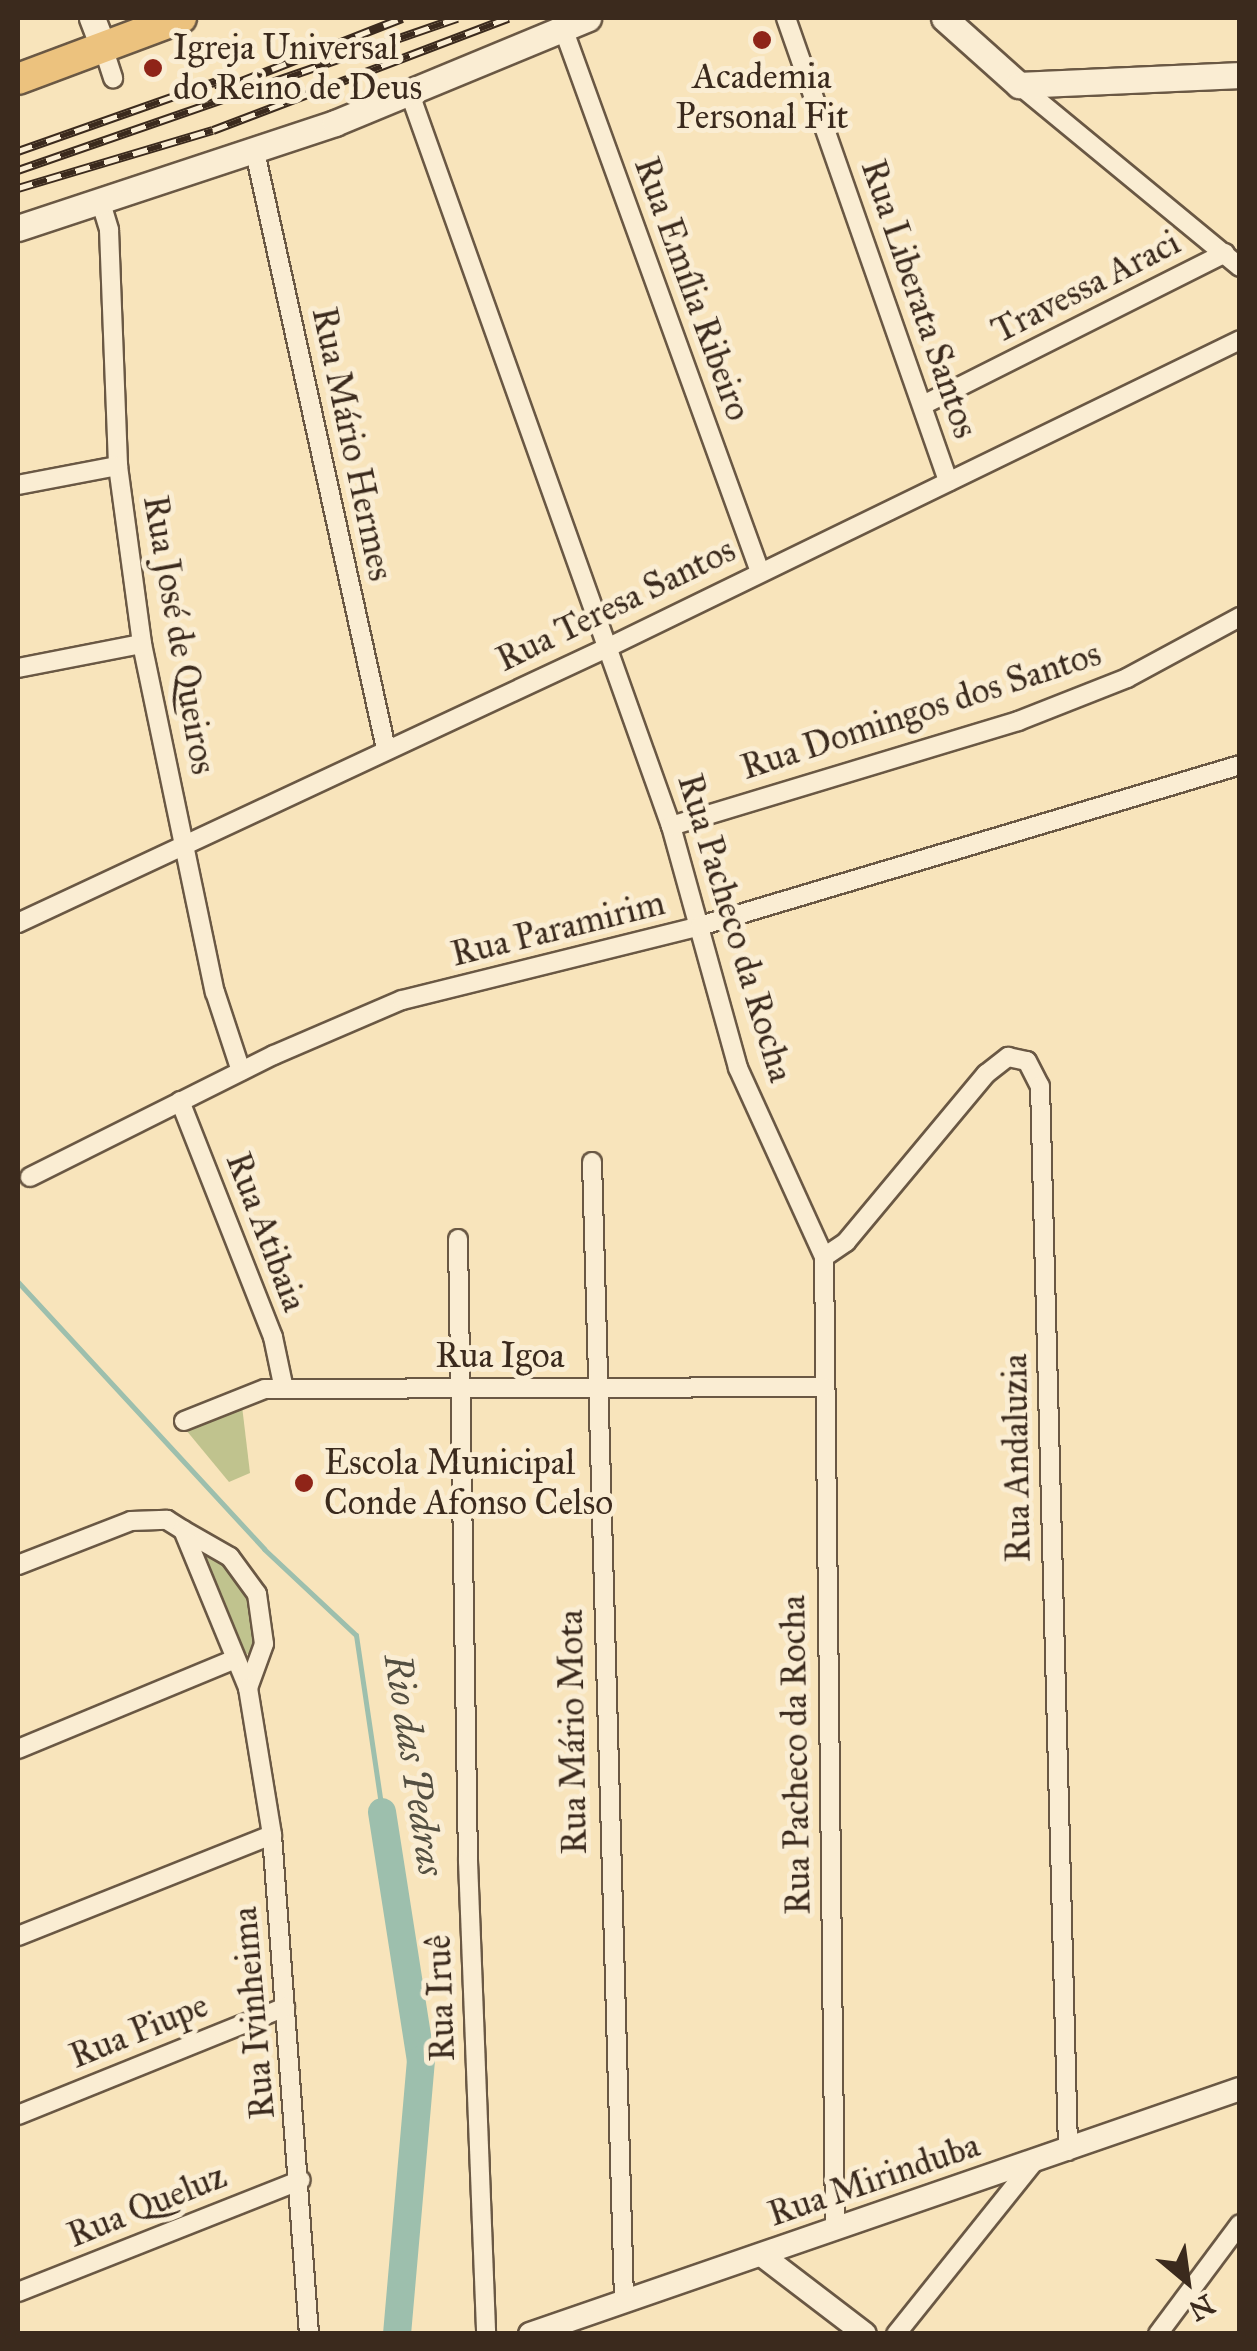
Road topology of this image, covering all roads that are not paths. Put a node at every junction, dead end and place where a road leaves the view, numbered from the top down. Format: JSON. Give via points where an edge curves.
{"nodes":[{"id":1,"x":92,"y":18,"type":"edge"},
{"id":2,"x":181,"y":18,"type":"edge"},
{"id":3,"x":588,"y":18,"type":"edge"},
{"id":4,"x":945,"y":18,"type":"edge"},
{"id":5,"x":788,"y":20,"type":"edge"},
{"id":6,"x":563,"y":28,"type":"junction"},
{"id":7,"x":103,"y":47,"type":"junction"},
{"id":8,"x":1240,"y":74,"type":"edge"},
{"id":9,"x":113,"y":78,"type":"dead end"},
{"id":10,"x":18,"y":80,"type":"edge"},
{"id":11,"x":1019,"y":85,"type":"junction"},
{"id":12,"x":410,"y":94,"type":"junction"},
{"id":13,"x":255,"y":152,"type":"junction"},
{"id":14,"x":101,"y":203,"type":"junction"},
{"id":15,"x":18,"y":228,"type":"edge"},
{"id":16,"x":1225,"y":254,"type":"junction"},
{"id":17,"x":1240,"y":268,"type":"edge"},
{"id":18,"x":1240,"y":340,"type":"edge"},
{"id":19,"x":923,"y":405,"type":"junction"},
{"id":20,"x":118,"y":466,"type":"junction"},
{"id":21,"x":948,"y":481,"type":"junction"},
{"id":22,"x":18,"y":485,"type":"edge"},
{"id":23,"x":760,"y":572,"type":"junction"},
{"id":24,"x":1240,"y":618,"type":"edge"},
{"id":25,"x":142,"y":644,"type":"junction"},
{"id":26,"x":610,"y":646,"type":"junction"},
{"id":27,"x":18,"y":668,"type":"edge"},
{"id":28,"x":386,"y":750,"type":"junction"},
{"id":29,"x":1240,"y":765,"type":"edge"},
{"id":30,"x":671,"y":826,"type":"junction"},
{"id":31,"x":184,"y":844,"type":"junction"},
{"id":32,"x":18,"y":924,"type":"edge"},
{"id":33,"x":700,"y":926,"type":"junction"},
{"id":34,"x":241,"y":1071,"type":"junction"},
{"id":35,"x":180,"y":1102,"type":"junction"},
{"id":36,"x":592,"y":1162,"type":"dead end"},
{"id":37,"x":30,"y":1177,"type":"dead end"},
{"id":38,"x":458,"y":1239,"type":"dead end"},
{"id":39,"x":824,"y":1257,"type":"junction"},
{"id":40,"x":600,"y":1388,"type":"junction"},
{"id":41,"x":824,"y":1388,"type":"junction"},
{"id":42,"x":284,"y":1389,"type":"junction"},
{"id":43,"x":462,"y":1389,"type":"junction"},
{"id":44,"x":184,"y":1421,"type":"dead end"},
{"id":45,"x":183,"y":1530,"type":"junction"},
{"id":46,"x":18,"y":1565,"type":"edge"},
{"id":47,"x":236,"y":1660,"type":"junction"},
{"id":48,"x":248,"y":1688,"type":"junction"},
{"id":49,"x":18,"y":1748,"type":"edge"},
{"id":50,"x":272,"y":1835,"type":"junction"},
{"id":51,"x":18,"y":1936,"type":"edge"},
{"id":52,"x":286,"y":2007,"type":"junction"},
{"id":53,"x":1240,"y":2089,"type":"edge"},
{"id":54,"x":18,"y":2115,"type":"edge"},
{"id":55,"x":1068,"y":2150,"type":"junction"},
{"id":56,"x":1033,"y":2163,"type":"junction"},
{"id":57,"x":301,"y":2180,"type":"junction"},
{"id":58,"x":1240,"y":2224,"type":"edge"},
{"id":59,"x":835,"y":2228,"type":"junction"},
{"id":60,"x":763,"y":2256,"type":"junction"},
{"id":61,"x":18,"y":2292,"type":"edge"},
{"id":62,"x":624,"y":2301,"type":"junction"},
{"id":63,"x":309,"y":2334,"type":"edge"},
{"id":64,"x":486,"y":2334,"type":"edge"},
{"id":65,"x":530,"y":2334,"type":"edge"},
{"id":66,"x":865,"y":2334,"type":"edge"},
{"id":67,"x":896,"y":2334,"type":"edge"},
{"id":68,"x":1158,"y":2334,"type":"edge"}],
"edges":[{"from":1,"to":7,"type":"main road"},
{"from":2,"to":7,"type":"main road"},
{"from":3,"to":6,"type":"main road"},
{"from":4,"to":11,"type":"main road"},
{"from":5,"to":19,"type":"street","name":"Rua Liberata Santos"},
{"from":6,"to":12,"type":"main road"},
{"from":6,"to":23,"type":"street","name":"Rua Emília Ribeiro"},
{"from":7,"to":9,"type":"street"},
{"from":7,"to":10,"type":"main road"},
{"from":8,"to":11,"type":"main road"},
{"from":11,"to":16,"type":"street"},
{"from":12,"to":13,"type":"main road"},
{"from":12,"to":26,"type":"street","name":"Rua Pacheco da Rocha"},
{"from":13,"to":14,"type":"main road"},
{"from":13,"to":28,"type":"street","name":"Rua Mário Hermes"},
{"from":14,"to":15,"type":"main road"},
{"from":14,"to":20,"type":"street","name":"Rua José de Queiros","via":[[109,230]]},
{"from":16,"to":17,"type":"street"},
{"from":16,"to":19,"type":"street","name":"Travessa Araci"},
{"from":18,"to":21,"type":"street","name":"Rua Teresa Santos"},
{"from":19,"to":21,"type":"street","name":"Rua Liberata Santos"},
{"from":20,"to":22,"type":"street"},
{"from":20,"to":25,"type":"street","name":"Rua José de Queiros"},
{"from":21,"to":23,"type":"street","name":"Rua Teresa Santos"},
{"from":23,"to":26,"type":"street","name":"Rua Teresa Santos"},
{"from":24,"to":30,"type":"street","name":"Rua Domingos dos Santos","via":[[1127,678],[1018,721]]},
{"from":25,"to":27,"type":"street"},
{"from":25,"to":31,"type":"street","name":"Rua José de Queiros"},
{"from":26,"to":28,"type":"street","name":"Rua Teresa Santos"},
{"from":26,"to":30,"type":"street","name":"Rua Pacheco da Rocha"},
{"from":28,"to":31,"type":"street","name":"Rua Teresa Santos"},
{"from":29,"to":33,"type":"street","name":"Rua Paramirim"},
{"from":30,"to":33,"type":"street","name":"Rua Pacheco da Rocha"},
{"from":31,"to":32,"type":"street","name":"Rua Teresa Santos"},
{"from":31,"to":34,"type":"street","name":"Rua José de Queiros","via":[[215,992]]},
{"from":33,"to":34,"type":"street","name":"Rua Paramirim","via":[[402,1000]]},
{"from":33,"to":39,"type":"street","name":"Rua Pacheco da Rocha","via":[[738,1068]]},
{"from":34,"to":35,"type":"street","name":"Rua Paramirim"},
{"from":35,"to":37,"type":"street","name":"Rua Paramirim"},
{"from":35,"to":42,"type":"street","name":"Rua Atibaia","via":[[273,1338]]},
{"from":36,"to":40,"type":"street","name":"Rua Mário Mota"},
{"from":38,"to":43,"type":"street","name":"Rua Iruê"},
{"from":39,"to":41,"type":"street","name":"Rua Pacheco da Rocha"},
{"from":39,"to":55,"type":"street","name":"Rua Andaluzia","via":[[846,1242],[986,1074],[1008,1057],[1027,1061],[1040,1086]]},
{"from":40,"to":41,"type":"street","name":"Rua Igoa"},
{"from":40,"to":43,"type":"street","name":"Rua Igoa"},
{"from":40,"to":62,"type":"street","name":"Rua Mário Mota"},
{"from":41,"to":59,"type":"street","name":"Rua Pacheco da Rocha"},
{"from":42,"to":43,"type":"street","name":"Rua Igoa"},
{"from":42,"to":44,"type":"street","name":"Rua Igoa","via":[[254,1390]]},
{"from":43,"to":64,"type":"street","name":"Rua Iruê","via":[[468,1861]]},
{"from":45,"to":46,"type":"street","name":"Rua Ivinheima","via":[[158,1517],[131,1521]]},
{"from":45,"to":47,"type":"street","name":"Rua Ivinheima"},
{"from":45,"to":48,"type":"street","name":"Rua Ivinheima","via":[[230,1557],[257,1594],[264,1644]]},
{"from":47,"to":48,"type":"street","name":"Rua Ivinheima"},
{"from":47,"to":49,"type":"street"},
{"from":48,"to":50,"type":"street","name":"Rua Ivinheima"},
{"from":50,"to":51,"type":"street"},
{"from":50,"to":52,"type":"street","name":"Rua Ivinheima"},
{"from":52,"to":54,"type":"street","name":"Rua Piupe"},
{"from":52,"to":57,"type":"street","name":"Rua Ivinheima"},
{"from":53,"to":55,"type":"street","name":"Rua Mirinduba"},
{"from":55,"to":56,"type":"street","name":"Rua Mirinduba"},
{"from":56,"to":59,"type":"street","name":"Rua Mirinduba"},
{"from":56,"to":67,"type":"street"},
{"from":57,"to":61,"type":"street","name":"Rua Queluz"},
{"from":57,"to":63,"type":"street","name":"Rua Ivinheima"},
{"from":58,"to":68,"type":"street"},
{"from":59,"to":60,"type":"street","name":"Rua Mirinduba"},
{"from":60,"to":62,"type":"street","name":"Rua Mirinduba"},
{"from":60,"to":66,"type":"street"},
{"from":62,"to":65,"type":"street","name":"Rua Mirinduba"}]}
